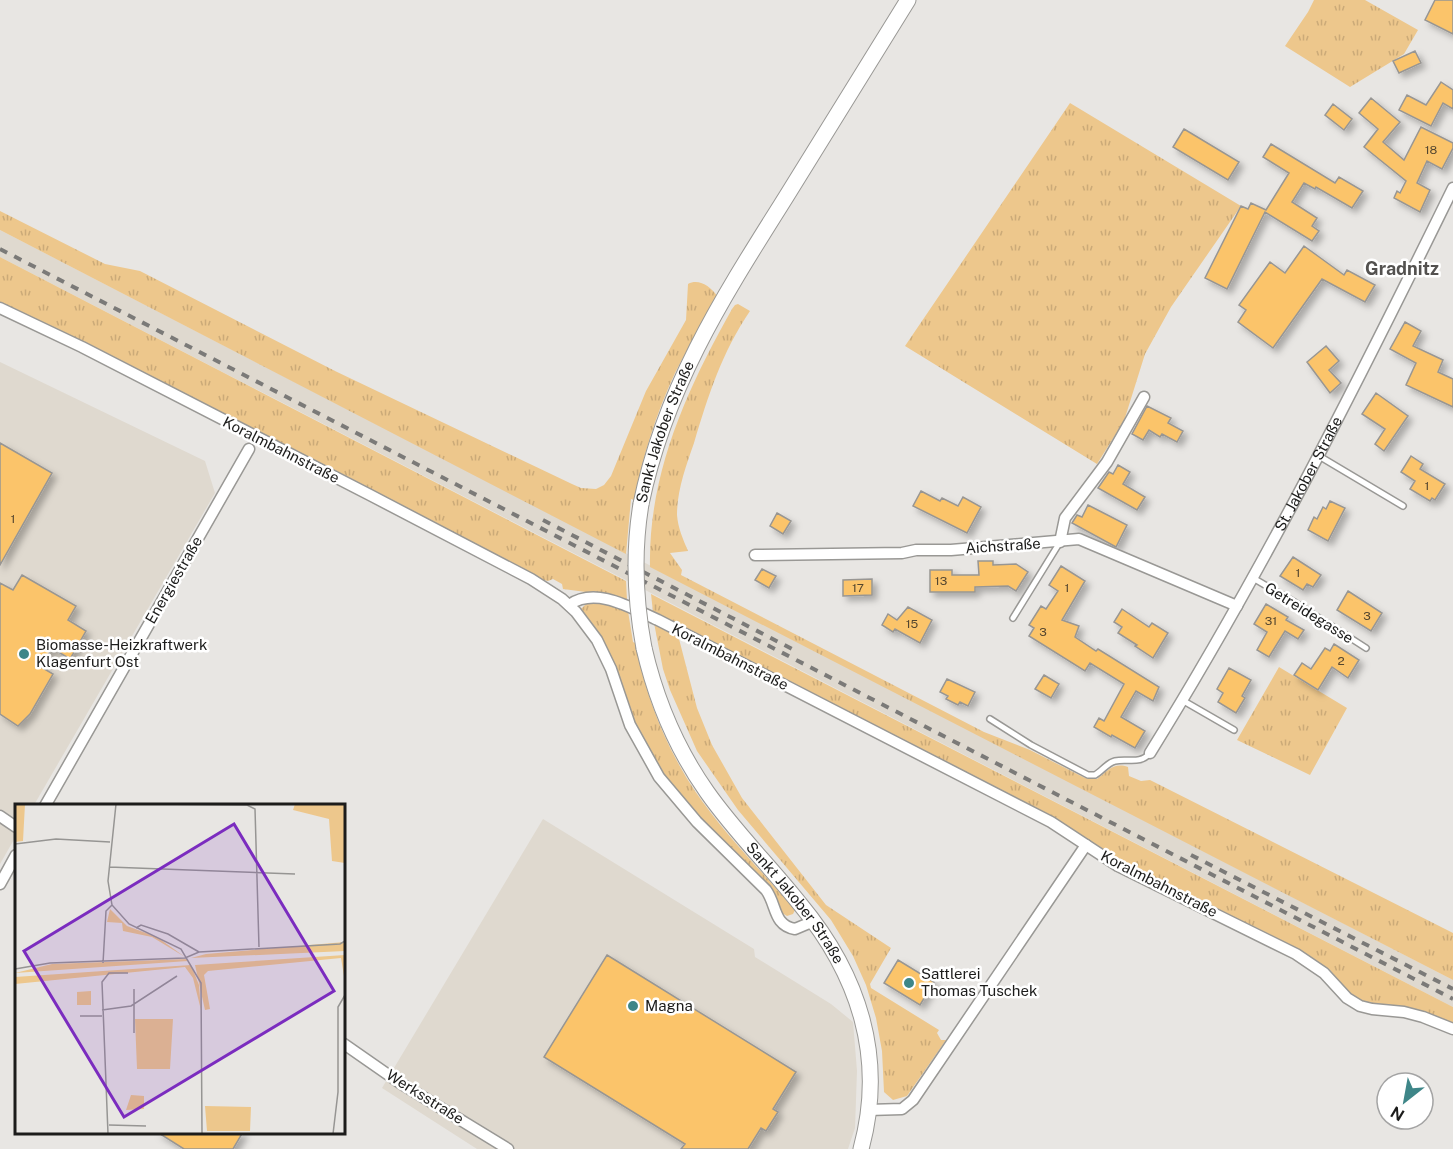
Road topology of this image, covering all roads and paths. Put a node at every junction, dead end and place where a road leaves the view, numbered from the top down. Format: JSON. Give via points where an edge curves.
{"nodes":[{"id":1,"x":908,"y":0,"type":"edge"},
{"id":2,"x":1453,"y":188,"type":"edge"},
{"id":3,"x":0,"y":308,"type":"edge"},
{"id":4,"x":1144,"y":397,"type":"dead end"},
{"id":5,"x":249,"y":449,"type":"dead end"},
{"id":6,"x":1319,"y":456,"type":"junction"},
{"id":7,"x":1403,"y":506,"type":"dead end"},
{"id":8,"x":1060,"y":542,"type":"junction"},
{"id":9,"x":755,"y":555,"type":"dead end"},
{"id":10,"x":1252,"y":578,"type":"junction"},
{"id":11,"x":569,"y":605,"type":"junction"},
{"id":12,"x":1237,"y":606,"type":"junction"},
{"id":13,"x":1013,"y":618,"type":"dead end"},
{"id":14,"x":1366,"y":648,"type":"dead end"},
{"id":15,"x":1182,"y":700,"type":"junction"},
{"id":16,"x":990,"y":719,"type":"dead end"},
{"id":17,"x":1234,"y":730,"type":"dead end"},
{"id":18,"x":1150,"y":753,"type":"joint"},
{"id":19,"x":46,"y":804,"type":"edge"},
{"id":20,"x":0,"y":816,"type":"edge"},
{"id":21,"x":15,"y":826,"type":"edge"},
{"id":22,"x":1086,"y":845,"type":"junction"},
{"id":23,"x":15,"y":857,"type":"edge"},
{"id":24,"x":0,"y":884,"type":"edge"},
{"id":25,"x":813,"y":921,"type":"junction"},
{"id":26,"x":1453,"y":1029,"type":"edge"},
{"id":27,"x":345,"y":1045,"type":"edge"},
{"id":28,"x":868,"y":1110,"type":"junction"},
{"id":29,"x":508,"y":1149,"type":"edge"},
{"id":30,"x":861,"y":1149,"type":"edge"}],
"edges":[{"from":1,"to":25,"type":"main road","name":"Sankt Jakober Straße","bridge":true,"via":[[697,347],[663,423],[649,466],[637,533],[638,608],[644,648],[661,707],[688,764],[731,824]]},
{"from":2,"to":6,"type":"street","name":"St. Jakober Straße"},
{"from":3,"to":11,"type":"street","name":"Koralmbahnstraße","via":[[463,544],[542,586]]},
{"from":4,"to":8,"type":"street","via":[[1107,462],[1065,518]]},
{"from":5,"to":19,"type":"street","name":"Energiestraße"},
{"from":6,"to":7,"type":"lane"},
{"from":6,"to":10,"type":"street","name":"St. Jakober Straße"},
{"from":8,"to":9,"type":"street","name":"Aichstraße","via":[[902,554]]},
{"from":8,"to":12,"type":"street","name":"Aichstraße","via":[[1079,539]]},
{"from":8,"to":13,"type":"lane"},
{"from":10,"to":12,"type":"street","name":"St. Jakober Straße"},
{"from":10,"to":14,"type":"lane","name":"Getreidegasse"},
{"from":11,"to":22,"type":"street","name":"Koralmbahnstraße","via":[[585,598],[610,600],[658,620],[1066,830]]},
{"from":11,"to":25,"type":"street","via":[[597,639],[630,726],[670,792],[766,890],[781,923],[795,929]]},
{"from":12,"to":15,"type":"street","name":"St. Jakober Straße"},
{"from":15,"to":17,"type":"lane"},
{"from":15,"to":18,"type":"street","name":"St. Jakober Straße"},
{"from":16,"to":18,"type":"lane","via":[[1088,775],[1095,775],[1114,761],[1145,759]]},
{"from":20,"to":21,"type":"street"},
{"from":22,"to":26,"type":"street","name":"Koralmbahnstraße","via":[[1118,866],[1308,961],[1360,1006],[1414,1014]]},
{"from":22,"to":28,"type":"street","via":[[913,1100],[902,1109]]},
{"from":23,"to":24,"type":"street"},
{"from":25,"to":28,"type":"main road","name":"Sankt Jakober Straße","via":[[842,964],[860,1009],[869,1054]]},
{"from":27,"to":29,"type":"street","name":"Werksstraße"},
{"from":28,"to":30,"type":"main road"}]}
